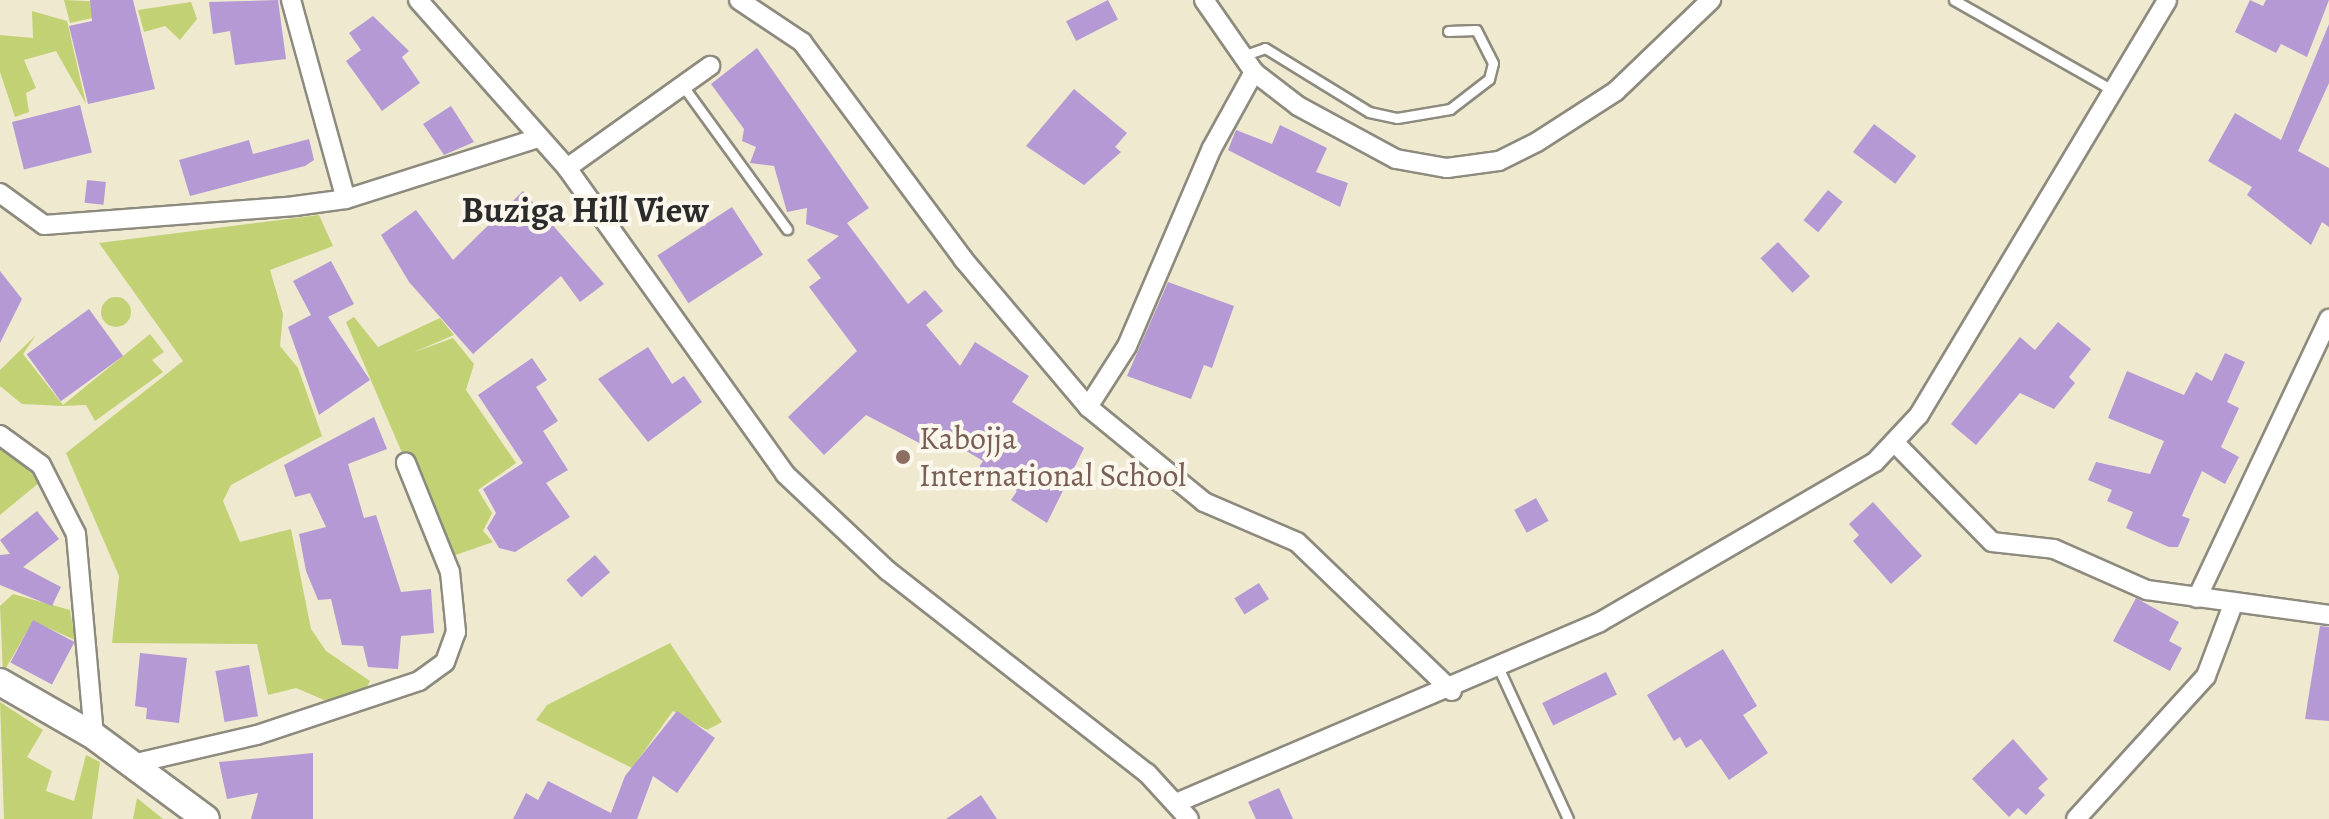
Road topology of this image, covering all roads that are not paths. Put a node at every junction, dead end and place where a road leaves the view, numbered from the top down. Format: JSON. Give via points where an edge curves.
{"nodes":[{"id":1,"x":291,"y":0,"type":"edge"},
{"id":2,"x":418,"y":0,"type":"edge"},
{"id":3,"x":739,"y":0,"type":"edge"},
{"id":4,"x":1204,"y":0,"type":"edge"},
{"id":5,"x":1711,"y":0,"type":"edge"},
{"id":6,"x":1954,"y":0,"type":"edge"},
{"id":7,"x":2167,"y":0,"type":"edge"},
{"id":8,"x":1448,"y":31,"type":"dead end"},
{"id":9,"x":1242,"y":56,"type":"junction"},
{"id":10,"x":710,"y":66,"type":"dead end"},
{"id":11,"x":1254,"y":72,"type":"junction"},
{"id":12,"x":683,"y":86,"type":"junction"},
{"id":13,"x":2117,"y":93,"type":"junction"},
{"id":14,"x":538,"y":138,"type":"junction"},
{"id":15,"x":567,"y":168,"type":"junction"},
{"id":16,"x":0,"y":193,"type":"edge"},
{"id":17,"x":346,"y":199,"type":"junction"},
{"id":18,"x":787,"y":229,"type":"dead end"},
{"id":19,"x":2329,"y":319,"type":"edge"},
{"id":20,"x":1088,"y":407,"type":"junction"},
{"id":21,"x":0,"y":435,"type":"edge"},
{"id":22,"x":1896,"y":444,"type":"junction"},
{"id":23,"x":406,"y":463,"type":"dead end"},
{"id":24,"x":2197,"y":598,"type":"junction"},
{"id":25,"x":2234,"y":602,"type":"junction"},
{"id":26,"x":2329,"y":615,"type":"edge"},
{"id":27,"x":1499,"y":669,"type":"junction"},
{"id":28,"x":0,"y":682,"type":"edge"},
{"id":29,"x":1452,"y":691,"type":"junction"},
{"id":30,"x":94,"y":736,"type":"junction"},
{"id":31,"x":132,"y":764,"type":"junction"},
{"id":32,"x":1176,"y":803,"type":"junction"},
{"id":33,"x":206,"y":819,"type":"edge"},
{"id":34,"x":1189,"y":819,"type":"edge"},
{"id":35,"x":1568,"y":819,"type":"edge"},
{"id":36,"x":2076,"y":819,"type":"edge"}],
"edges":[{"from":1,"to":17,"type":"street"},
{"from":2,"to":14,"type":"street"},
{"from":3,"to":20,"type":"street","via":[[802,42],[963,259]]},
{"from":4,"to":9,"type":"street"},
{"from":5,"to":11,"type":"street","via":[[1616,91],[1499,161],[1447,168],[1396,159],[1346,136]]},
{"from":6,"to":13,"type":"lane"},
{"from":7,"to":13,"type":"street"},
{"from":8,"to":9,"type":"lane","via":[[1476,30],[1493,63],[1489,79],[1450,109],[1397,118],[1369,112],[1265,48]]},
{"from":9,"to":11,"type":"street"},
{"from":10,"to":12,"type":"street"},
{"from":11,"to":20,"type":"street","via":[[1212,148],[1127,346]]},
{"from":12,"to":15,"type":"street"},
{"from":12,"to":18,"type":"lane"},
{"from":13,"to":22,"type":"street"},
{"from":14,"to":15,"type":"street"},
{"from":14,"to":17,"type":"street"},
{"from":15,"to":32,"type":"street","via":[[785,474],[888,571]]},
{"from":16,"to":17,"type":"street","via":[[44,225]]},
{"from":19,"to":24,"type":"street"},
{"from":20,"to":29,"type":"street","via":[[1204,502],[1297,542]]},
{"from":21,"to":30,"type":"street","via":[[41,465],[76,534]]},
{"from":22,"to":24,"type":"street","via":[[1992,542],[2054,549],[2135,586]]},
{"from":22,"to":27,"type":"street","via":[[1750,540]]},
{"from":23,"to":31,"type":"street","via":[[450,572],[456,632],[445,662],[419,681],[257,735]]},
{"from":24,"to":25,"type":"street"},
{"from":25,"to":26,"type":"street"},
{"from":25,"to":36,"type":"street","via":[[2206,676]]},
{"from":27,"to":29,"type":"street"},
{"from":27,"to":35,"type":"lane"},
{"from":28,"to":30,"type":"street"},
{"from":29,"to":32,"type":"street"},
{"from":30,"to":31,"type":"street"},
{"from":31,"to":33,"type":"street"},
{"from":32,"to":34,"type":"street"}]}
